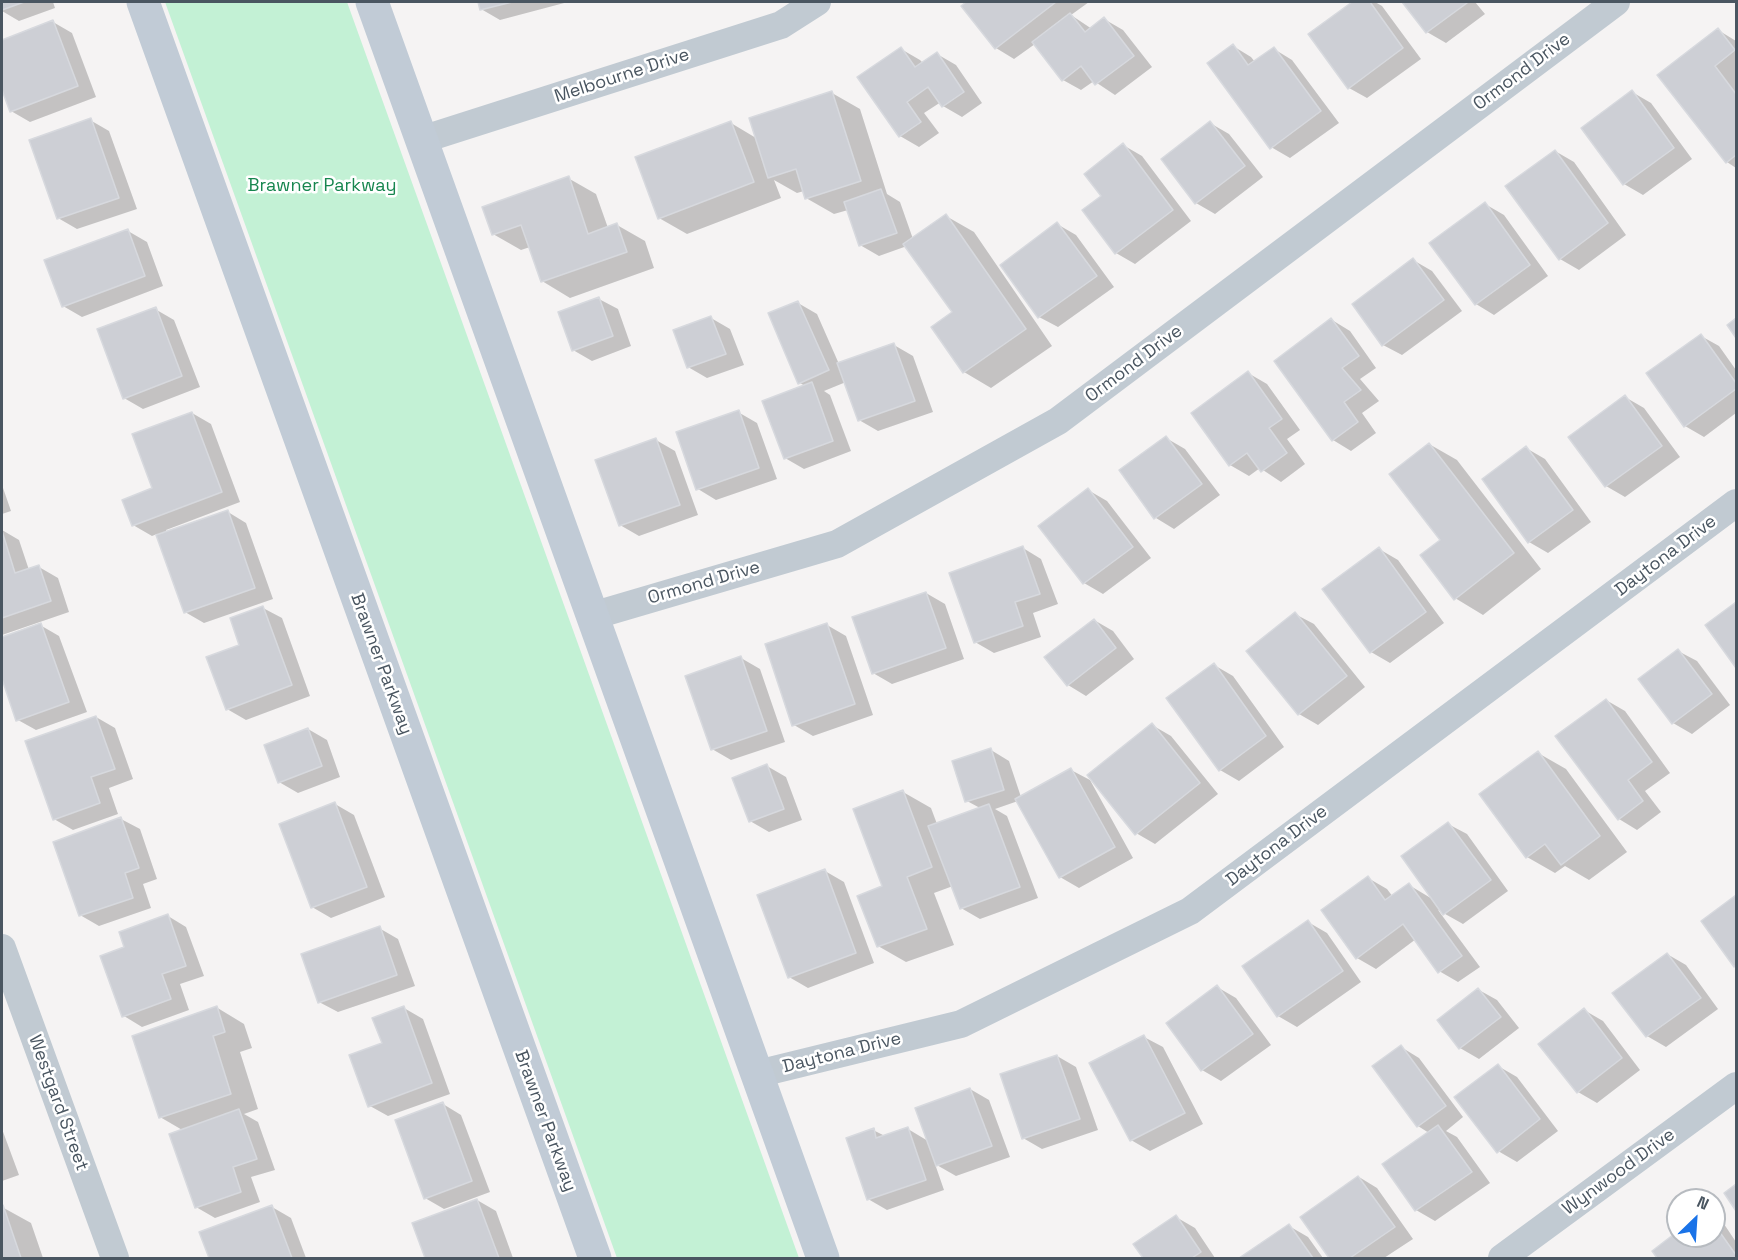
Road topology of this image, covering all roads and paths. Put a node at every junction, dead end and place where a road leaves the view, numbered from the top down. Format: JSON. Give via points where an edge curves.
{"nodes":[{"id":1,"x":143,"y":2,"type":"edge"},
{"id":2,"x":372,"y":2,"type":"edge"},
{"id":3,"x":817,"y":2,"type":"edge"},
{"id":4,"x":1616,"y":2,"type":"edge"},
{"id":5,"x":421,"y":140,"type":"junction"},
{"id":6,"x":1737,"y":503,"type":"edge"},
{"id":7,"x":592,"y":616,"type":"junction"},
{"id":8,"x":2,"y":948,"type":"edge"},
{"id":9,"x":757,"y":1074,"type":"junction"},
{"id":10,"x":1737,"y":1086,"type":"edge"},
{"id":11,"x":115,"y":1258,"type":"edge"},
{"id":12,"x":595,"y":1258,"type":"edge"},
{"id":13,"x":823,"y":1258,"type":"edge"},
{"id":14,"x":1502,"y":1258,"type":"edge"}],
"edges":[{"from":1,"to":12,"type":"street","name":"Brawner Parkway"},
{"from":2,"to":5,"type":"street"},
{"from":3,"to":5,"type":"street","name":"Melbourne Drive","via":[[781,25]]},
{"from":4,"to":7,"type":"street","name":"Ormond Drive","via":[[1058,421],[837,544]]},
{"from":5,"to":7,"type":"street"},
{"from":6,"to":9,"type":"street","name":"Daytona Drive","via":[[1190,911],[961,1024]]},
{"from":7,"to":9,"type":"street"},
{"from":8,"to":11,"type":"street","name":"Westgard Street"},
{"from":9,"to":13,"type":"street"},
{"from":10,"to":14,"type":"street","name":"Wynwood Drive"}]}
